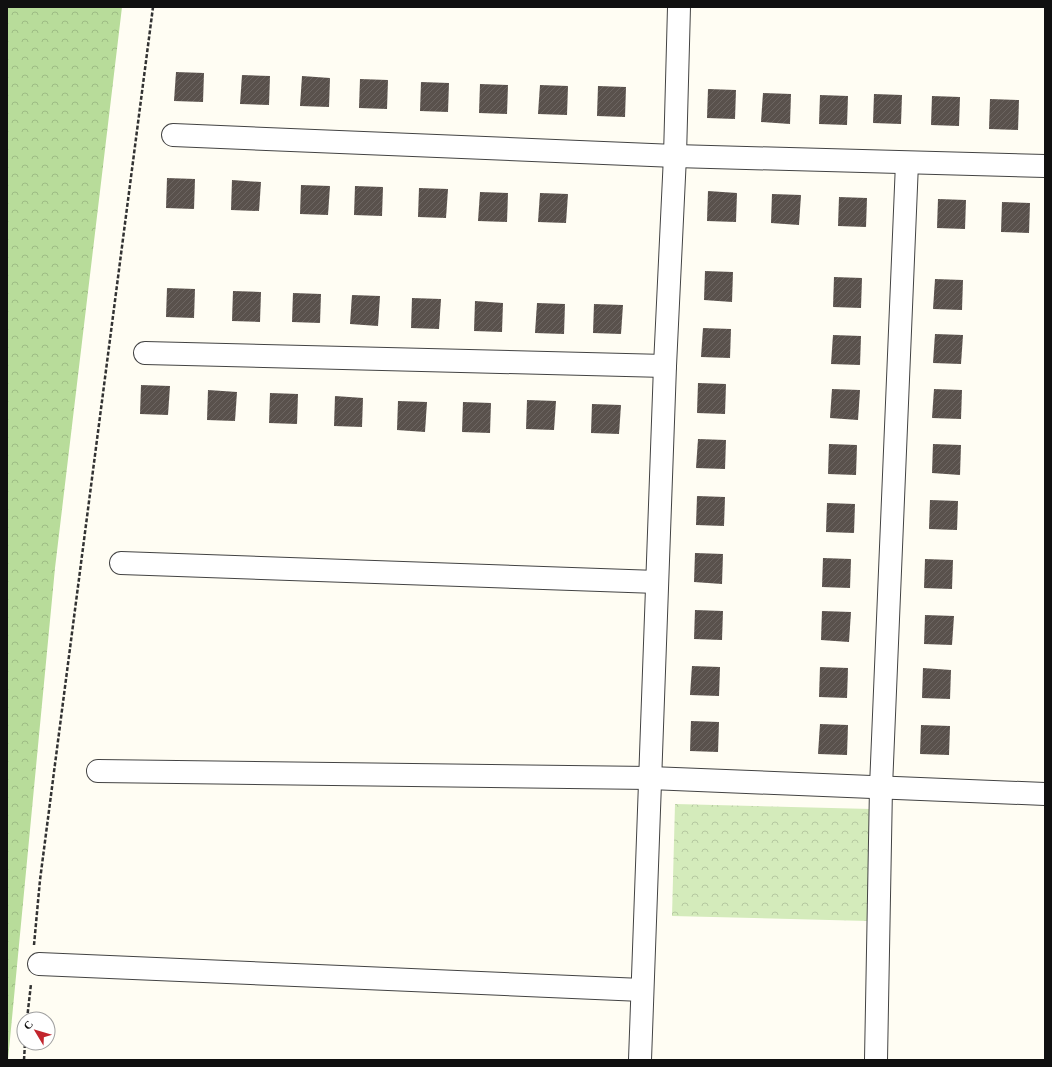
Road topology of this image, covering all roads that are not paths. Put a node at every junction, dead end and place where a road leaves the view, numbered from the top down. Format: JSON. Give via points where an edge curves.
{"nodes":[{"id":1,"x":679,"y":7,"type":"edge"},
{"id":2,"x":173,"y":135,"type":"dead end"},
{"id":3,"x":675,"y":156,"type":"junction"},
{"id":4,"x":907,"y":163,"type":"junction"},
{"id":5,"x":1045,"y":166,"type":"edge"},
{"id":6,"x":145,"y":353,"type":"dead end"},
{"id":7,"x":665,"y":366,"type":"junction"},
{"id":8,"x":121,"y":563,"type":"dead end"},
{"id":9,"x":657,"y":582,"type":"junction"},
{"id":10,"x":98,"y":771,"type":"dead end"},
{"id":11,"x":650,"y":778,"type":"junction"},
{"id":12,"x":881,"y":787,"type":"junction"},
{"id":13,"x":1045,"y":794,"type":"edge"},
{"id":14,"x":35,"y":965,"type":"road end"},
{"id":15,"x":642,"y":990,"type":"junction"},
{"id":16,"x":640,"y":1060,"type":"edge"},
{"id":17,"x":876,"y":1060,"type":"edge"}],
"edges":[{"from":1,"to":3,"type":"street"},
{"from":2,"to":3,"type":"street"},
{"from":3,"to":4,"type":"street"},
{"from":3,"to":7,"type":"street"},
{"from":4,"to":5,"type":"street"},
{"from":4,"to":12,"type":"street"},
{"from":6,"to":7,"type":"street"},
{"from":7,"to":9,"type":"street"},
{"from":8,"to":9,"type":"street"},
{"from":9,"to":11,"type":"street"},
{"from":10,"to":11,"type":"street"},
{"from":11,"to":12,"type":"street"},
{"from":11,"to":15,"type":"street"},
{"from":12,"to":13,"type":"street"},
{"from":12,"to":17,"type":"street"},
{"from":14,"to":15,"type":"street"},
{"from":15,"to":16,"type":"street"}]}
